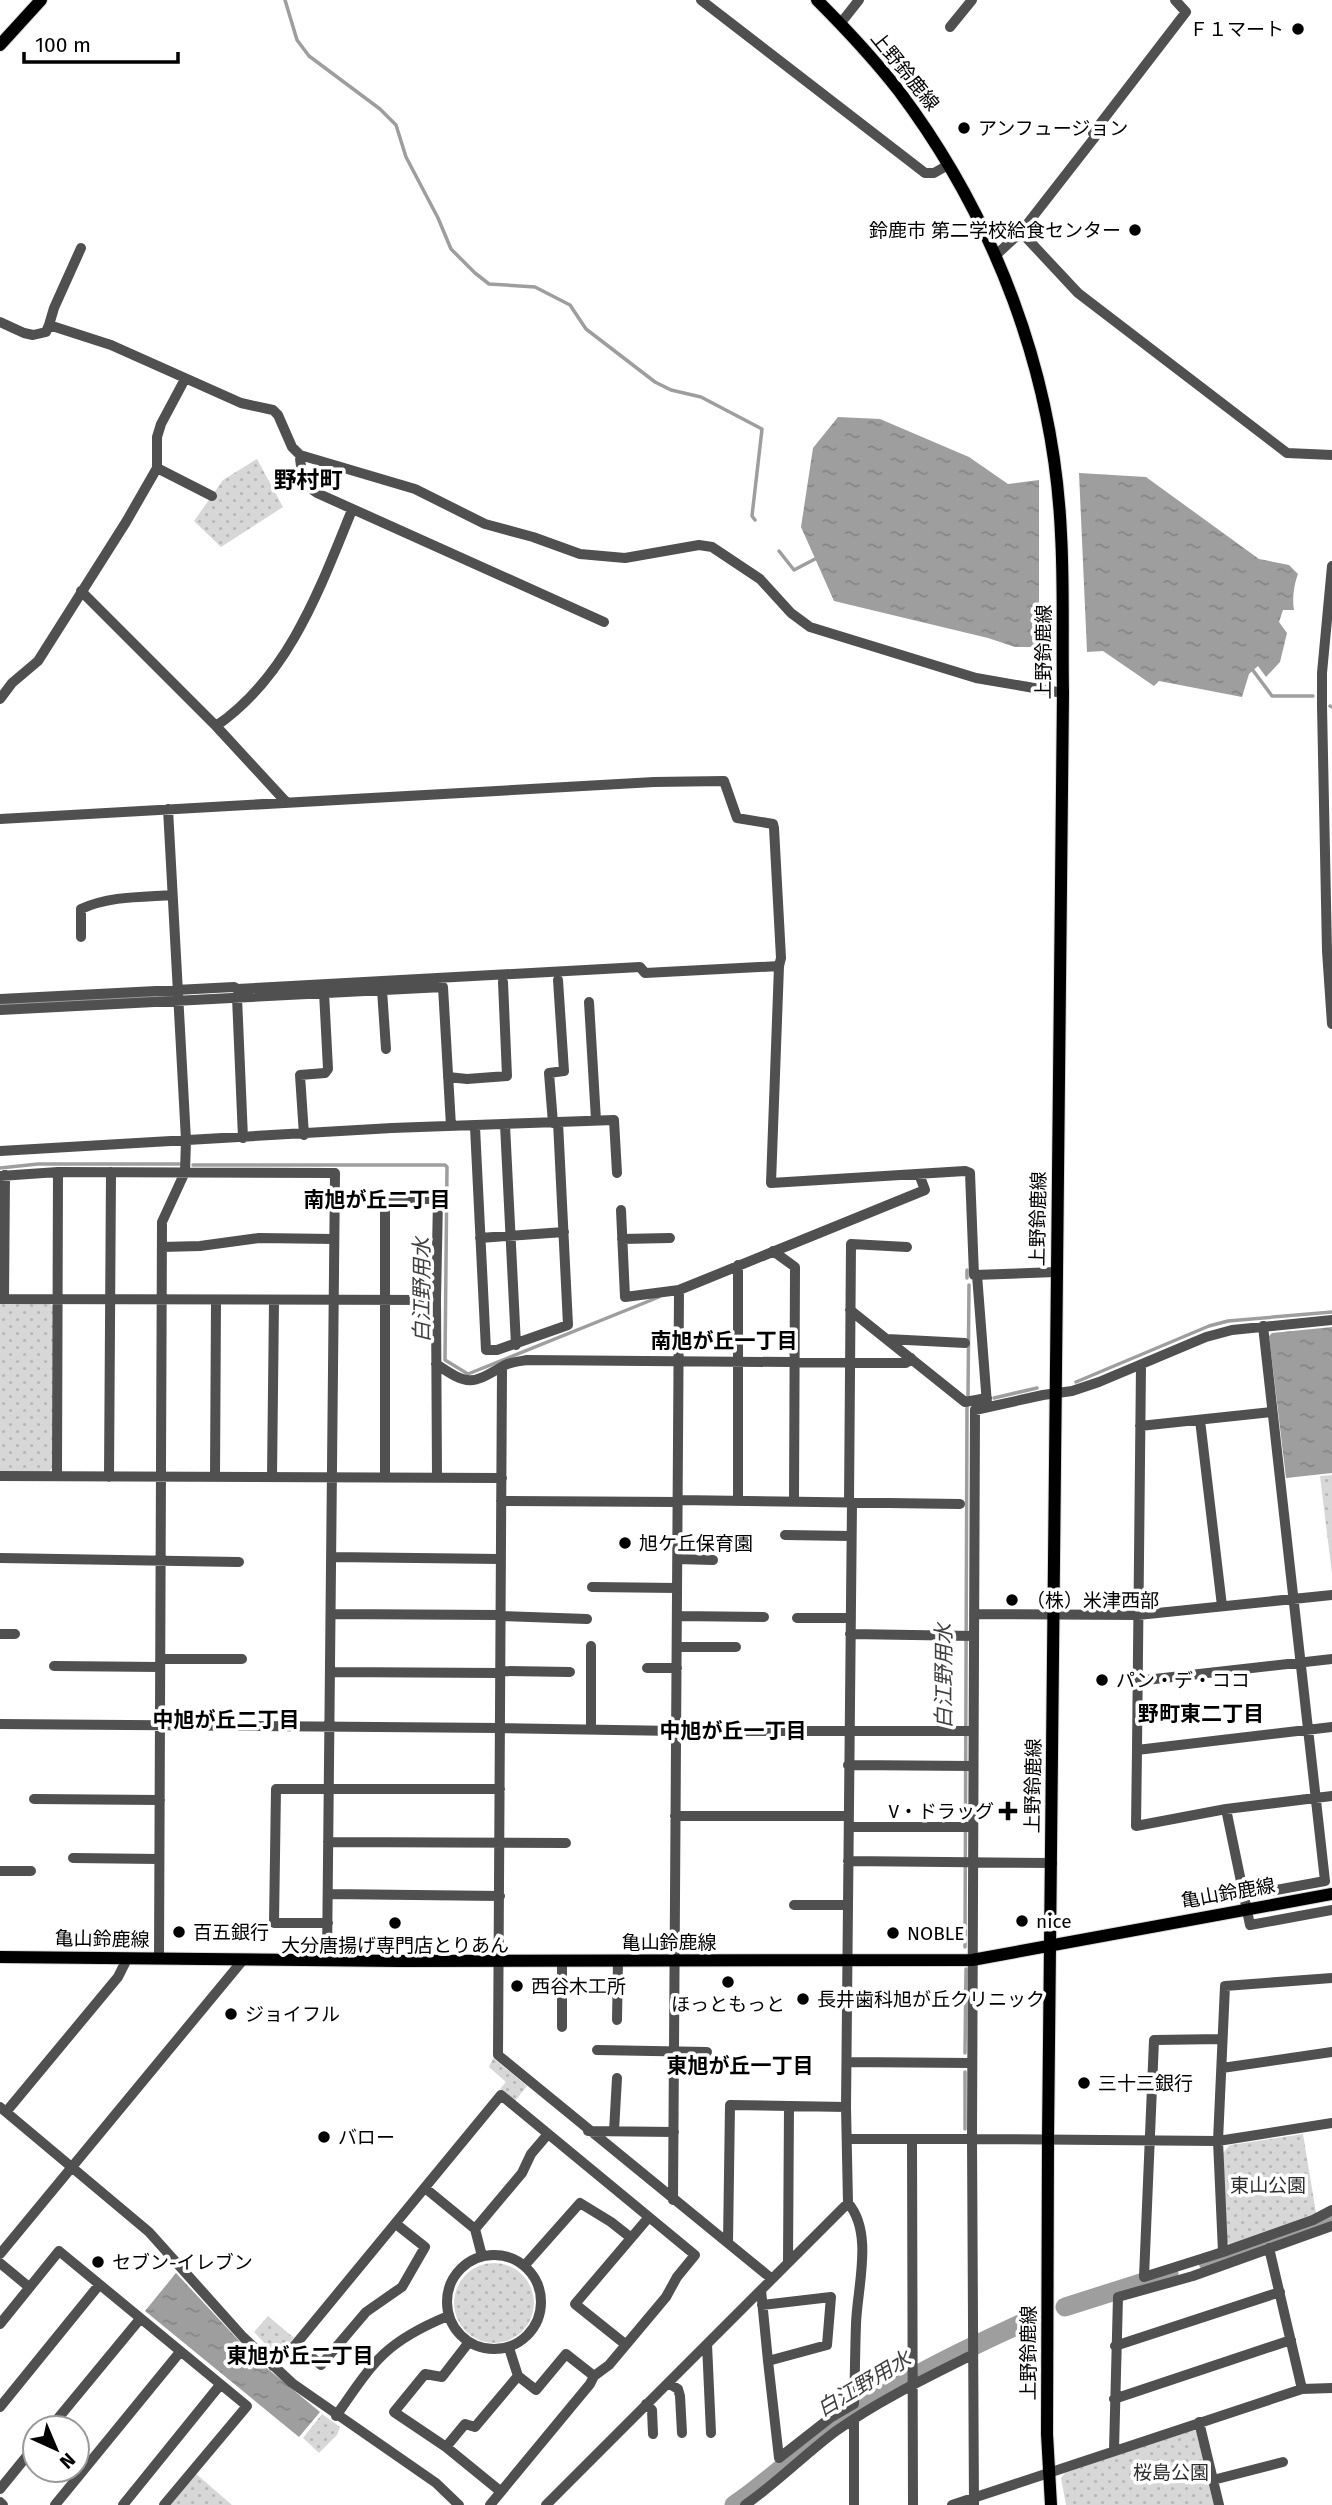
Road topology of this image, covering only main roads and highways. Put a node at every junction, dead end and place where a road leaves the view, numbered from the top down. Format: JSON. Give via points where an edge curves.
{"nodes":[{"id":1,"x":41,"y":0,"type":"edge"},
{"id":2,"x":817,"y":0,"type":"edge"},
{"id":3,"x":0,"y":45,"type":"edge"},
{"id":4,"x":1332,"y":1894,"type":"edge"},
{"id":5,"x":1051,"y":1946,"type":"junction"},
{"id":6,"x":0,"y":1957,"type":"edge"},
{"id":7,"x":1051,"y":2505,"type":"edge"}],
"edges":[{"from":1,"to":3,"type":"main road"},
{"from":2,"to":5,"type":"main road","name":"上野鈴鹿線","via":[[898,91],[974,208],[1030,348],[1052,445],[1061,532],[1063,693]]},
{"from":4,"to":5,"type":"main road","name":"亀山鈴鹿線"},
{"from":5,"to":6,"type":"main road","name":"亀山鈴鹿線","via":[[972,1960]]},
{"from":5,"to":7,"type":"main road","name":"上野鈴鹿線","via":[[1047,2474]]}]}
